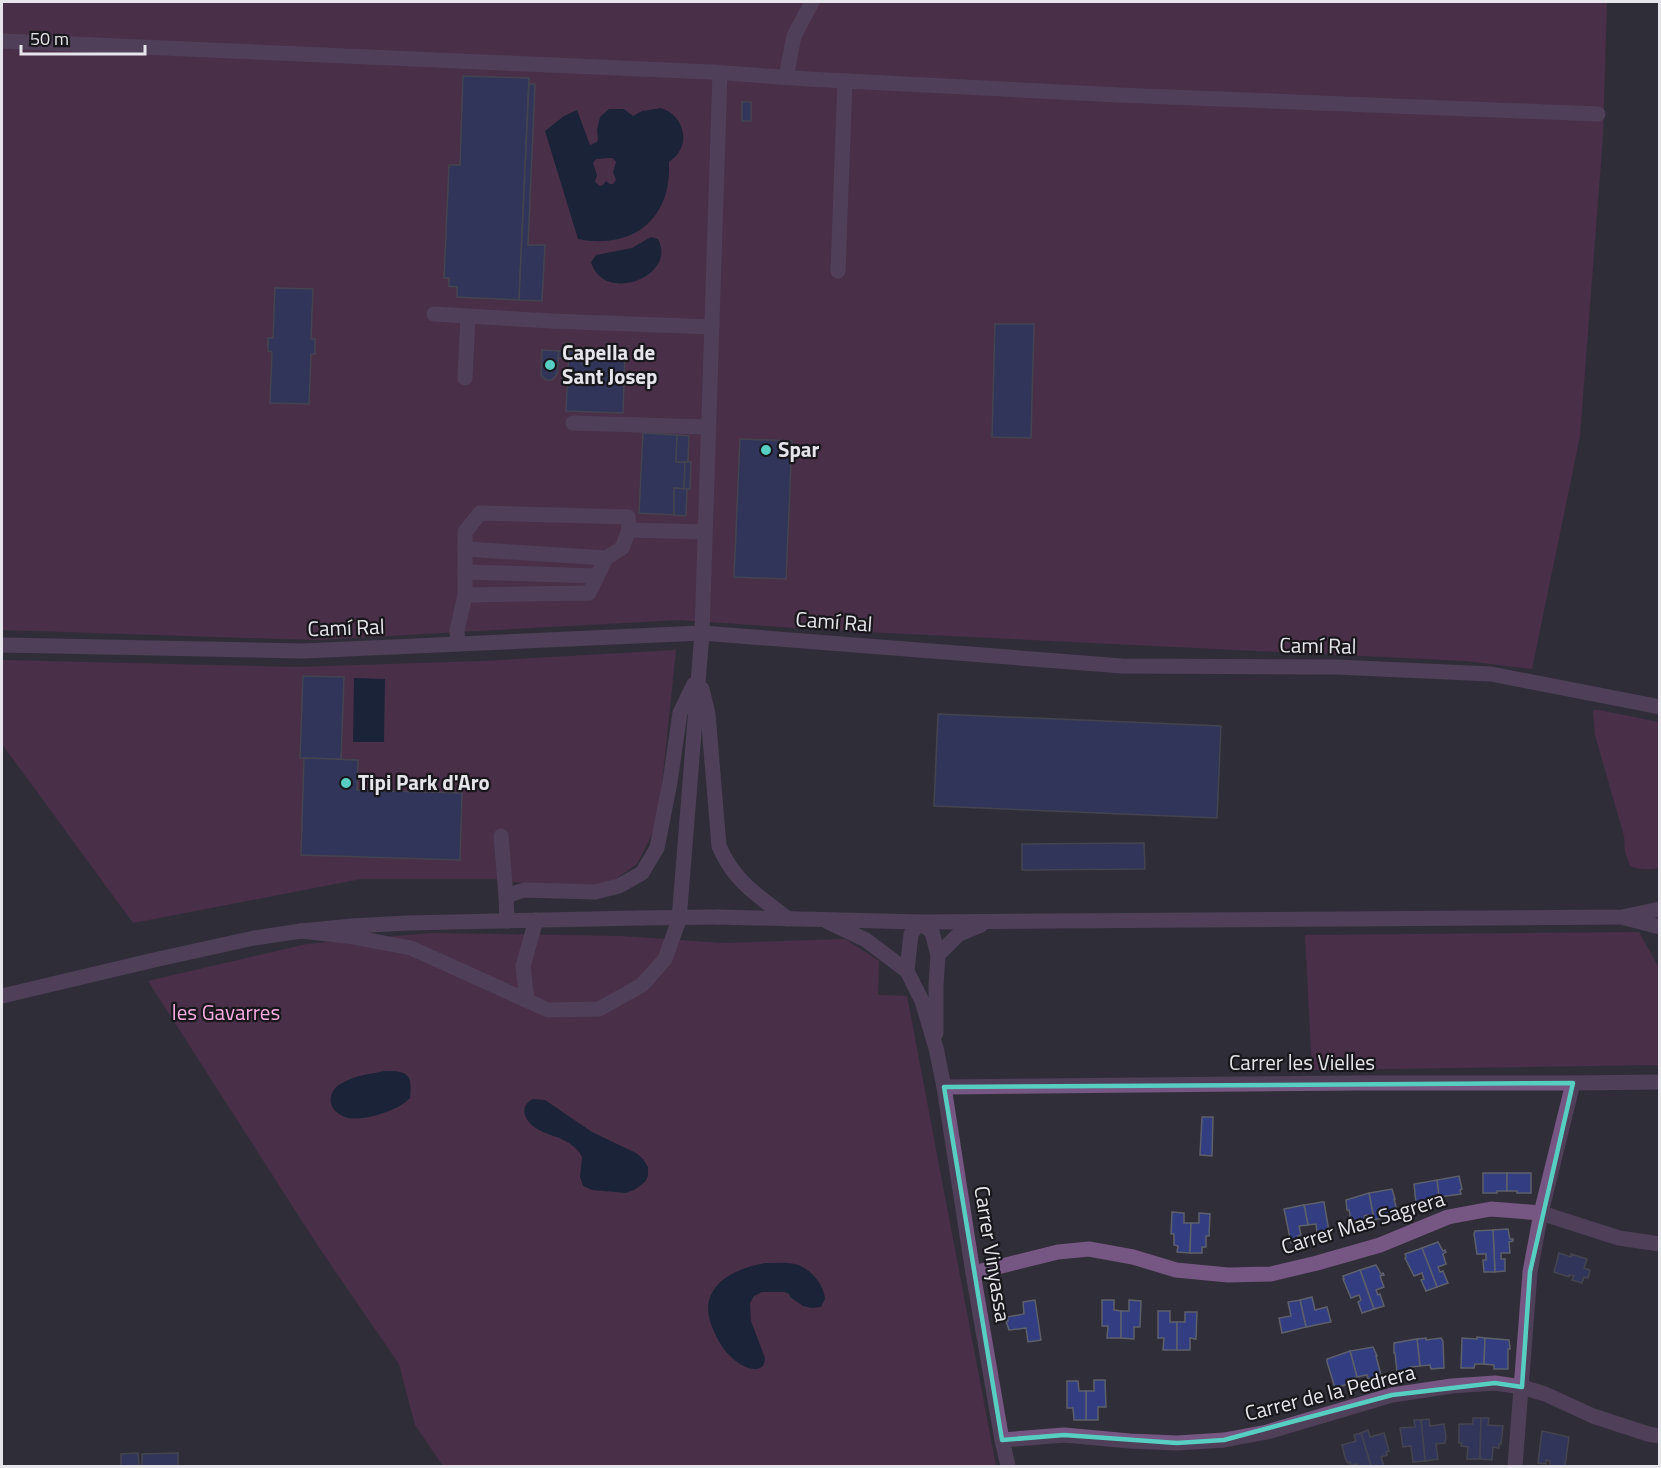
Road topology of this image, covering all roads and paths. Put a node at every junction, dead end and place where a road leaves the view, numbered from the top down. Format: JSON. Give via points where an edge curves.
{"nodes":[{"id":1,"x":812,"y":2,"type":"edge"},
{"id":2,"x":2,"y":41,"type":"edge"},
{"id":3,"x":720,"y":73,"type":"junction"},
{"id":4,"x":786,"y":77,"type":"junction"},
{"id":5,"x":845,"y":81,"type":"junction"},
{"id":6,"x":1598,"y":114,"type":"dead end"},
{"id":7,"x":838,"y":271,"type":"dead end"},
{"id":8,"x":434,"y":314,"type":"dead end"},
{"id":9,"x":468,"y":316,"type":"junction"},
{"id":10,"x":712,"y":327,"type":"junction"},
{"id":11,"x":465,"y":378,"type":"dead end"},
{"id":12,"x":573,"y":423,"type":"dead end"},
{"id":13,"x":708,"y":427,"type":"junction"},
{"id":14,"x":629,"y":530,"type":"junction"},
{"id":15,"x":705,"y":532,"type":"junction"},
{"id":16,"x":465,"y":549,"type":"junction"},
{"id":17,"x":606,"y":558,"type":"junction"},
{"id":18,"x":465,"y":572,"type":"junction"},
{"id":19,"x":597,"y":576,"type":"junction"},
{"id":20,"x":465,"y":595,"type":"junction"},
{"id":21,"x":702,"y":627,"type":"junction"},
{"id":22,"x":458,"y":644,"type":"junction"},
{"id":23,"x":2,"y":645,"type":"edge"},
{"id":24,"x":698,"y":676,"type":"junction"},
{"id":25,"x":1659,"y":706,"type":"edge"},
{"id":26,"x":501,"y":836,"type":"dead end"},
{"id":27,"x":506,"y":896,"type":"junction"},
{"id":28,"x":1659,"y":909,"type":"edge"},
{"id":29,"x":1622,"y":917,"type":"junction"},
{"id":30,"x":788,"y":919,"type":"junction"},
{"id":31,"x":536,"y":920,"type":"junction"},
{"id":32,"x":823,"y":920,"type":"junction"},
{"id":33,"x":507,"y":921,"type":"junction"},
{"id":34,"x":920,"y":922,"type":"junction"},
{"id":35,"x":987,"y":922,"type":"junction"},
{"id":36,"x":1659,"y":927,"type":"edge"},
{"id":37,"x":301,"y":931,"type":"junction"},
{"id":38,"x":938,"y":955,"type":"junction"},
{"id":39,"x":907,"y":971,"type":"junction"},
{"id":40,"x":2,"y":996,"type":"edge"},
{"id":41,"x":527,"y":1000,"type":"junction"},
{"id":42,"x":936,"y":1048,"type":"junction"},
{"id":43,"x":1659,"y":1082,"type":"edge"},
{"id":44,"x":1573,"y":1083,"type":"junction"},
{"id":45,"x":944,"y":1087,"type":"junction"},
{"id":46,"x":1541,"y":1213,"type":"junction"},
{"id":47,"x":1659,"y":1244,"type":"edge"},
{"id":48,"x":973,"y":1272,"type":"junction"},
{"id":49,"x":1522,"y":1387,"type":"junction"},
{"id":50,"x":1659,"y":1436,"type":"edge"},
{"id":51,"x":1002,"y":1440,"type":"junction"},
{"id":52,"x":1008,"y":1467,"type":"edge"},
{"id":53,"x":1515,"y":1467,"type":"edge"}],
"edges":[{"from":1,"to":4,"type":"street","via":[[794,36]]},
{"from":2,"to":3,"type":"street"},
{"from":3,"to":4,"type":"street"},
{"from":3,"to":10,"type":"street"},
{"from":4,"to":5,"type":"street"},
{"from":5,"to":6,"type":"street"},
{"from":5,"to":7,"type":"street"},
{"from":8,"to":9,"type":"street"},
{"from":9,"to":10,"type":"street"},
{"from":9,"to":11,"type":"street"},
{"from":10,"to":13,"type":"street"},
{"from":12,"to":13,"type":"street"},
{"from":13,"to":15,"type":"street"},
{"from":14,"to":15,"type":"street"},
{"from":14,"to":16,"type":"street","via":[[628,517],[480,513],[465,532]]},
{"from":14,"to":17,"type":"street","via":[[622,548]]},
{"from":15,"to":21,"type":"street"},
{"from":16,"to":17,"type":"street"},
{"from":16,"to":18,"type":"street"},
{"from":17,"to":19,"type":"street"},
{"from":18,"to":19,"type":"street"},
{"from":18,"to":20,"type":"street"},
{"from":19,"to":20,"type":"street","via":[[590,593]]},
{"from":20,"to":22,"type":"street"},
{"from":21,"to":22,"type":"street","name":"Camí Ral"},
{"from":21,"to":24,"type":"street"},
{"from":21,"to":25,"type":"street","name":"Camí Ral","via":[[1122,666],[1336,667],[1491,674]]},
{"from":22,"to":23,"type":"street","name":"Camí Ral","via":[[303,651]]},
{"from":24,"to":27,"type":"street","via":[[680,713],[657,848],[642,873],[619,886],[595,892],[524,890]]},
{"from":24,"to":30,"type":"street","via":[[708,714],[719,846],[739,879]]},
{"from":24,"to":41,"type":"street","via":[[679,920],[665,959],[642,985],[599,1009],[548,1010]]},
{"from":26,"to":27,"type":"street"},
{"from":27,"to":33,"type":"street"},
{"from":28,"to":29,"type":"street"},
{"from":29,"to":35,"type":"street"},
{"from":29,"to":36,"type":"street"},
{"from":30,"to":31,"type":"street","bridge":true},
{"from":30,"to":32,"type":"street"},
{"from":31,"to":33,"type":"street"},
{"from":31,"to":41,"type":"street","via":[[523,966]]},
{"from":32,"to":34,"type":"street"},
{"from":32,"to":39,"type":"street","via":[[866,940]]},
{"from":33,"to":37,"type":"street"},
{"from":34,"to":35,"type":"street"},
{"from":34,"to":38,"type":"street","via":[[932,932]]},
{"from":34,"to":39,"type":"street","via":[[911,934]]},
{"from":35,"to":38,"type":"street","via":[[959,934]]},
{"from":37,"to":40,"type":"street","via":[[254,938]]},
{"from":37,"to":41,"type":"street","via":[[411,948]]},
{"from":38,"to":42,"type":"street"},
{"from":39,"to":42,"type":"street","via":[[922,1001]]},
{"from":42,"to":45,"type":"street","name":"Carrer Vinyassa"},
{"from":43,"to":44,"type":"street","name":"Carrer les Vielles"},
{"from":44,"to":45,"type":"street","name":"Carrer les Vielles"},
{"from":44,"to":46,"type":"street"},
{"from":45,"to":48,"type":"street","name":"Carrer Vinyassa"},
{"from":46,"to":47,"type":"street","name":"Carrer Mas Sagrera","via":[[1619,1238]]},
{"from":46,"to":48,"type":"street","name":"Carrer Mas Sagrera","via":[[1491,1209],[1449,1217],[1380,1245],[1271,1274],[1176,1270],[1089,1249],[1058,1252]]},
{"from":46,"to":49,"type":"street","via":[[1530,1272]]},
{"from":48,"to":51,"type":"street","name":"Carrer Vinyassa"},
{"from":49,"to":50,"type":"street","name":"Carrer de la Pedrera","via":[[1593,1416]]},
{"from":49,"to":51,"type":"street","name":"Carrer de la Pedrera","via":[[1495,1383],[1392,1395],[1267,1432],[1224,1440],[1177,1443],[1064,1436]]},
{"from":49,"to":53,"type":"street"},
{"from":51,"to":52,"type":"street","name":"Carrer Vinyassa"}]}
